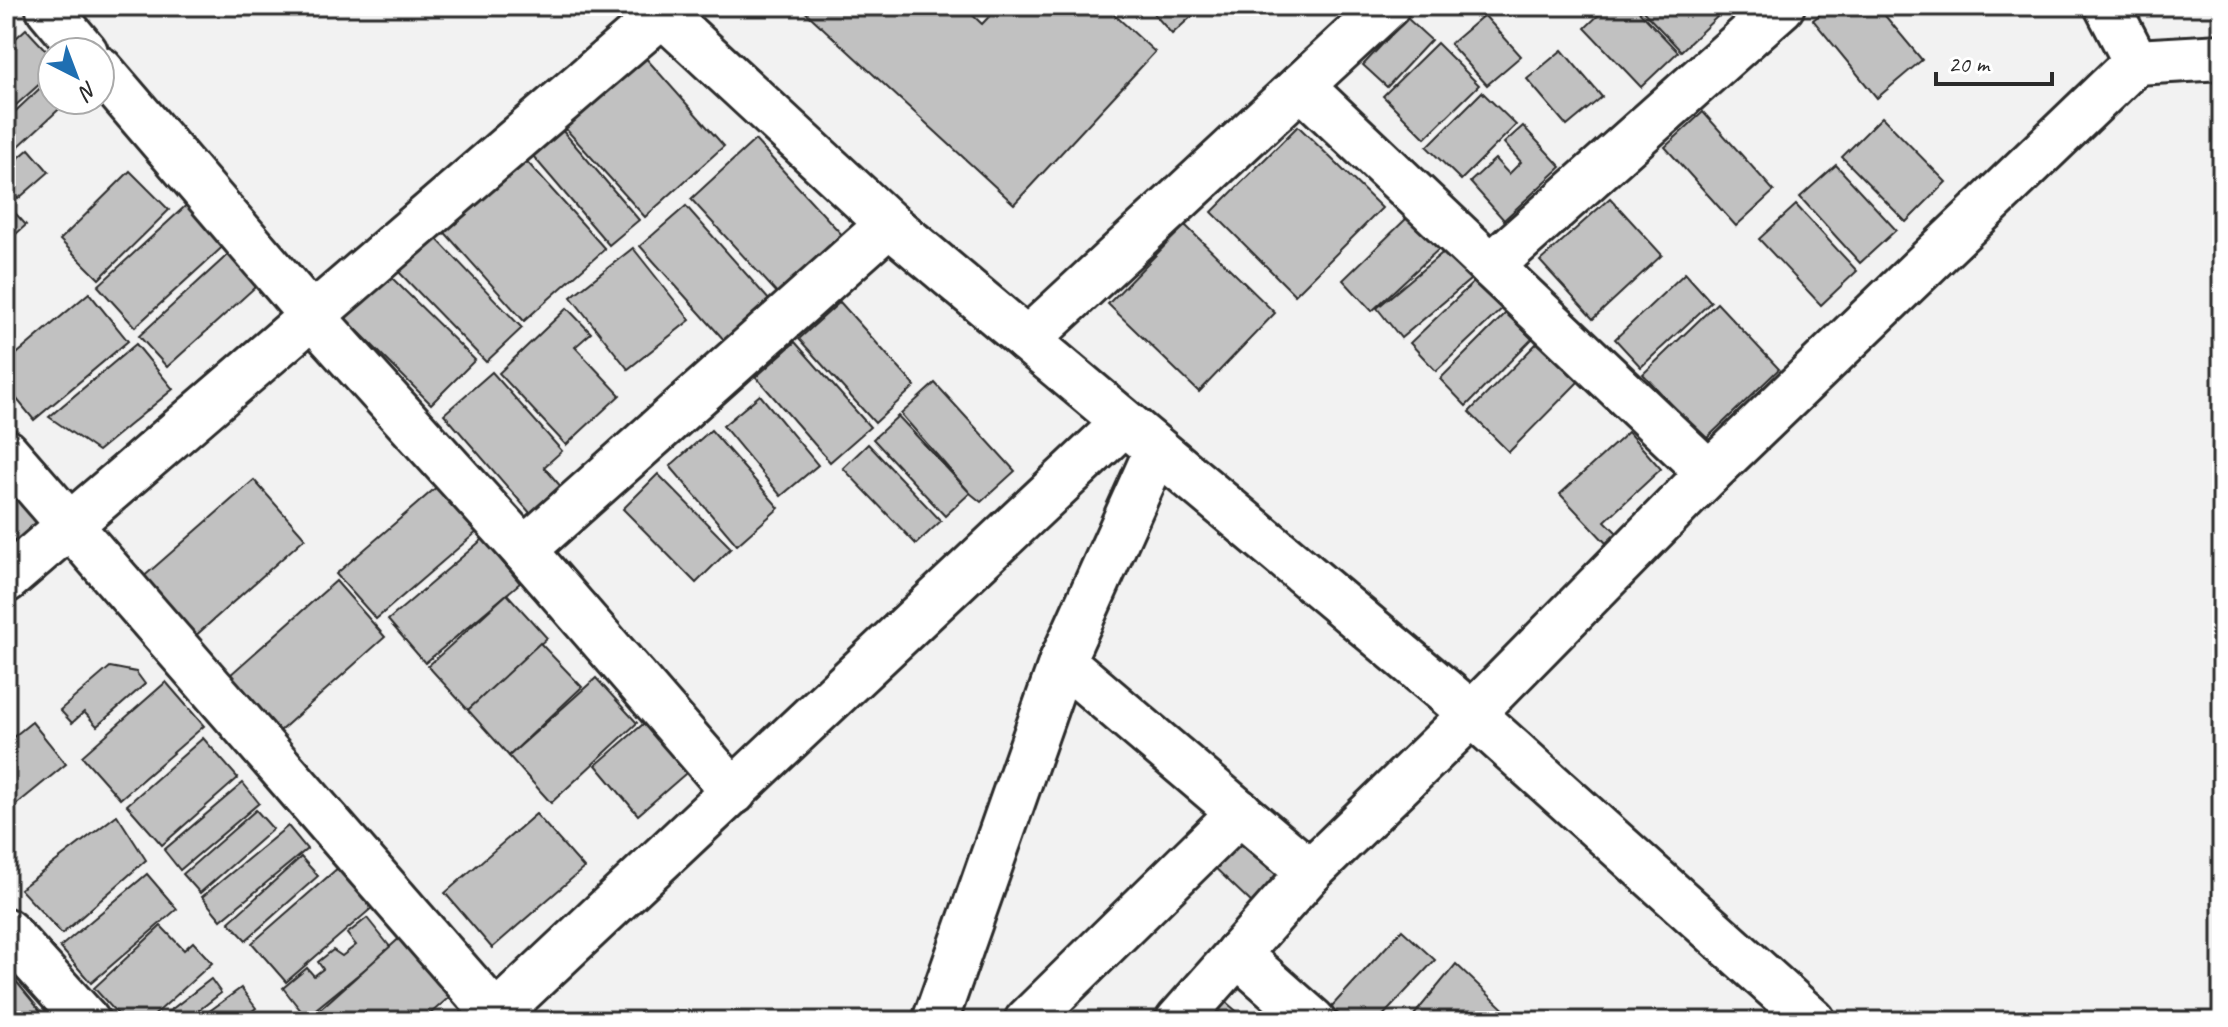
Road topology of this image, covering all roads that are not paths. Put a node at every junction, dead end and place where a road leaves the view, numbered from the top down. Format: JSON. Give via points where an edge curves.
{"nodes":[{"id":1,"x":1387,"y":6,"type":"edge"},
{"id":2,"x":1782,"y":6,"type":"edge"},
{"id":3,"x":2107,"y":6,"type":"edge"},
{"id":4,"x":49,"y":9,"type":"dead end"},
{"id":5,"x":658,"y":10,"type":"edge"},
{"id":6,"x":72,"y":36,"type":"edge"},
{"id":7,"x":2222,"y":57,"type":"edge"},
{"id":8,"x":2136,"y":62,"type":"junction"},
{"id":9,"x":1301,"y":86,"type":"junction"},
{"id":10,"x":116,"y":88,"type":"edge"},
{"id":11,"x":889,"y":224,"type":"junction"},
{"id":12,"x":1491,"y":266,"type":"junction"},
{"id":13,"x":311,"y":315,"type":"junction"},
{"id":14,"x":1027,"y":340,"type":"junction"},
{"id":15,"x":1124,"y":423,"type":"junction"},
{"id":16,"x":1157,"y":450,"type":"junction"},
{"id":17,"x":6,"y":452,"type":"edge"},
{"id":18,"x":1709,"y":473,"type":"junction"},
{"id":19,"x":70,"y":526,"type":"junction"},
{"id":20,"x":524,"y":550,"type":"junction"},
{"id":21,"x":6,"y":580,"type":"edge"},
{"id":22,"x":1062,"y":661,"type":"junction"},
{"id":23,"x":1472,"y":714,"type":"junction"},
{"id":24,"x":734,"y":792,"type":"junction"},
{"id":25,"x":1240,"y":812,"type":"junction"},
{"id":26,"x":1310,"y":872,"type":"junction"},
{"id":27,"x":6,"y":931,"type":"edge"},
{"id":28,"x":1237,"y":954,"type":"junction"},
{"id":29,"x":492,"y":1018,"type":"edge"},
{"id":30,"x":87,"y":1021,"type":"edge"},
{"id":31,"x":935,"y":1021,"type":"edge"},
{"id":32,"x":1027,"y":1021,"type":"edge"},
{"id":33,"x":1178,"y":1021,"type":"edge"},
{"id":34,"x":1313,"y":1021,"type":"edge"},
{"id":35,"x":1813,"y":1021,"type":"edge"}],
"edges":[{"from":1,"to":9,"type":"street"},
{"from":2,"to":12,"type":"street"},
{"from":3,"to":8,"type":"street"},
{"from":4,"to":6,"type":"street"},
{"from":5,"to":11,"type":"street"},
{"from":5,"to":13,"type":"street"},
{"from":7,"to":8,"type":"street"},
{"from":8,"to":18,"type":"street"},
{"from":9,"to":12,"type":"street"},
{"from":9,"to":14,"type":"street"},
{"from":10,"to":13,"type":"street"},
{"from":11,"to":14,"type":"street"},
{"from":11,"to":20,"type":"street"},
{"from":12,"to":18,"type":"street"},
{"from":13,"to":19,"type":"street"},
{"from":13,"to":20,"type":"street"},
{"from":14,"to":15,"type":"street"},
{"from":15,"to":16,"type":"street"},
{"from":15,"to":24,"type":"street"},
{"from":16,"to":22,"type":"street"},
{"from":16,"to":23,"type":"street"},
{"from":17,"to":19,"type":"street"},
{"from":18,"to":23,"type":"street"},
{"from":19,"to":21,"type":"street"},
{"from":19,"to":29,"type":"street"},
{"from":20,"to":24,"type":"street"},
{"from":22,"to":25,"type":"street"},
{"from":22,"to":31,"type":"street"},
{"from":23,"to":26,"type":"street"},
{"from":23,"to":35,"type":"street"},
{"from":24,"to":29,"type":"street"},
{"from":25,"to":26,"type":"street"},
{"from":25,"to":32,"type":"street"},
{"from":26,"to":28,"type":"street"},
{"from":27,"to":30,"type":"street"},
{"from":28,"to":33,"type":"street"},
{"from":28,"to":34,"type":"street"}]}
